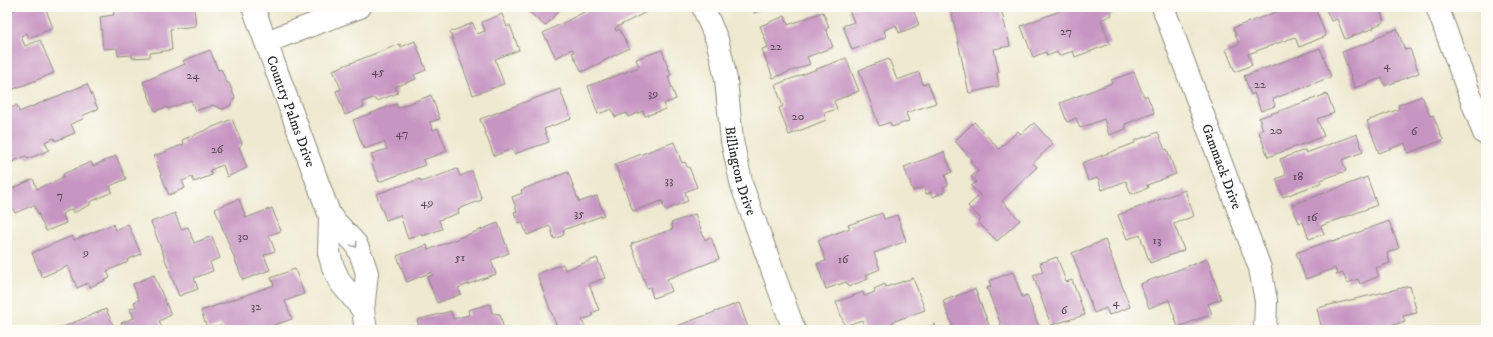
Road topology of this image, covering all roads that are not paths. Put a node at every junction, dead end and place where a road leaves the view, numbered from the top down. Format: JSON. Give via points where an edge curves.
{"nodes":[{"id":1,"x":253,"y":7,"type":"edge"},
{"id":2,"x":360,"y":7,"type":"edge"},
{"id":3,"x":703,"y":7,"type":"edge"},
{"id":4,"x":1163,"y":7,"type":"edge"},
{"id":5,"x":1437,"y":7,"type":"edge"},
{"id":6,"x":266,"y":42,"type":"junction"},
{"id":7,"x":1484,"y":133,"type":"dead end"},
{"id":8,"x":330,"y":216,"type":"junction"},
{"id":9,"x":364,"y":320,"type":"edge"},
{"id":10,"x":794,"y":330,"type":"edge"},
{"id":11,"x":1265,"y":330,"type":"edge"}],
"edges":[{"from":1,"to":6,"type":"street","name":"Country Palms Drive"},
{"from":2,"to":6,"type":"street"},
{"from":3,"to":10,"type":"street","name":"Billington Drive","via":[[717,40],[722,60],[732,141],[742,186]]},
{"from":4,"to":11,"type":"street","name":"Gammack Drive","via":[[1260,268],[1266,301]]},
{"from":5,"to":7,"type":"street"},
{"from":6,"to":8,"type":"street","name":"Country Palms Drive"},
{"from":8,"to":9,"type":"street","name":"Country Palms Drive","via":[[330,253],[333,267]]},
{"from":8,"to":9,"type":"street","name":"Country Palms Drive","one_way":true,"via":[[356,244],[367,273]]}]}
